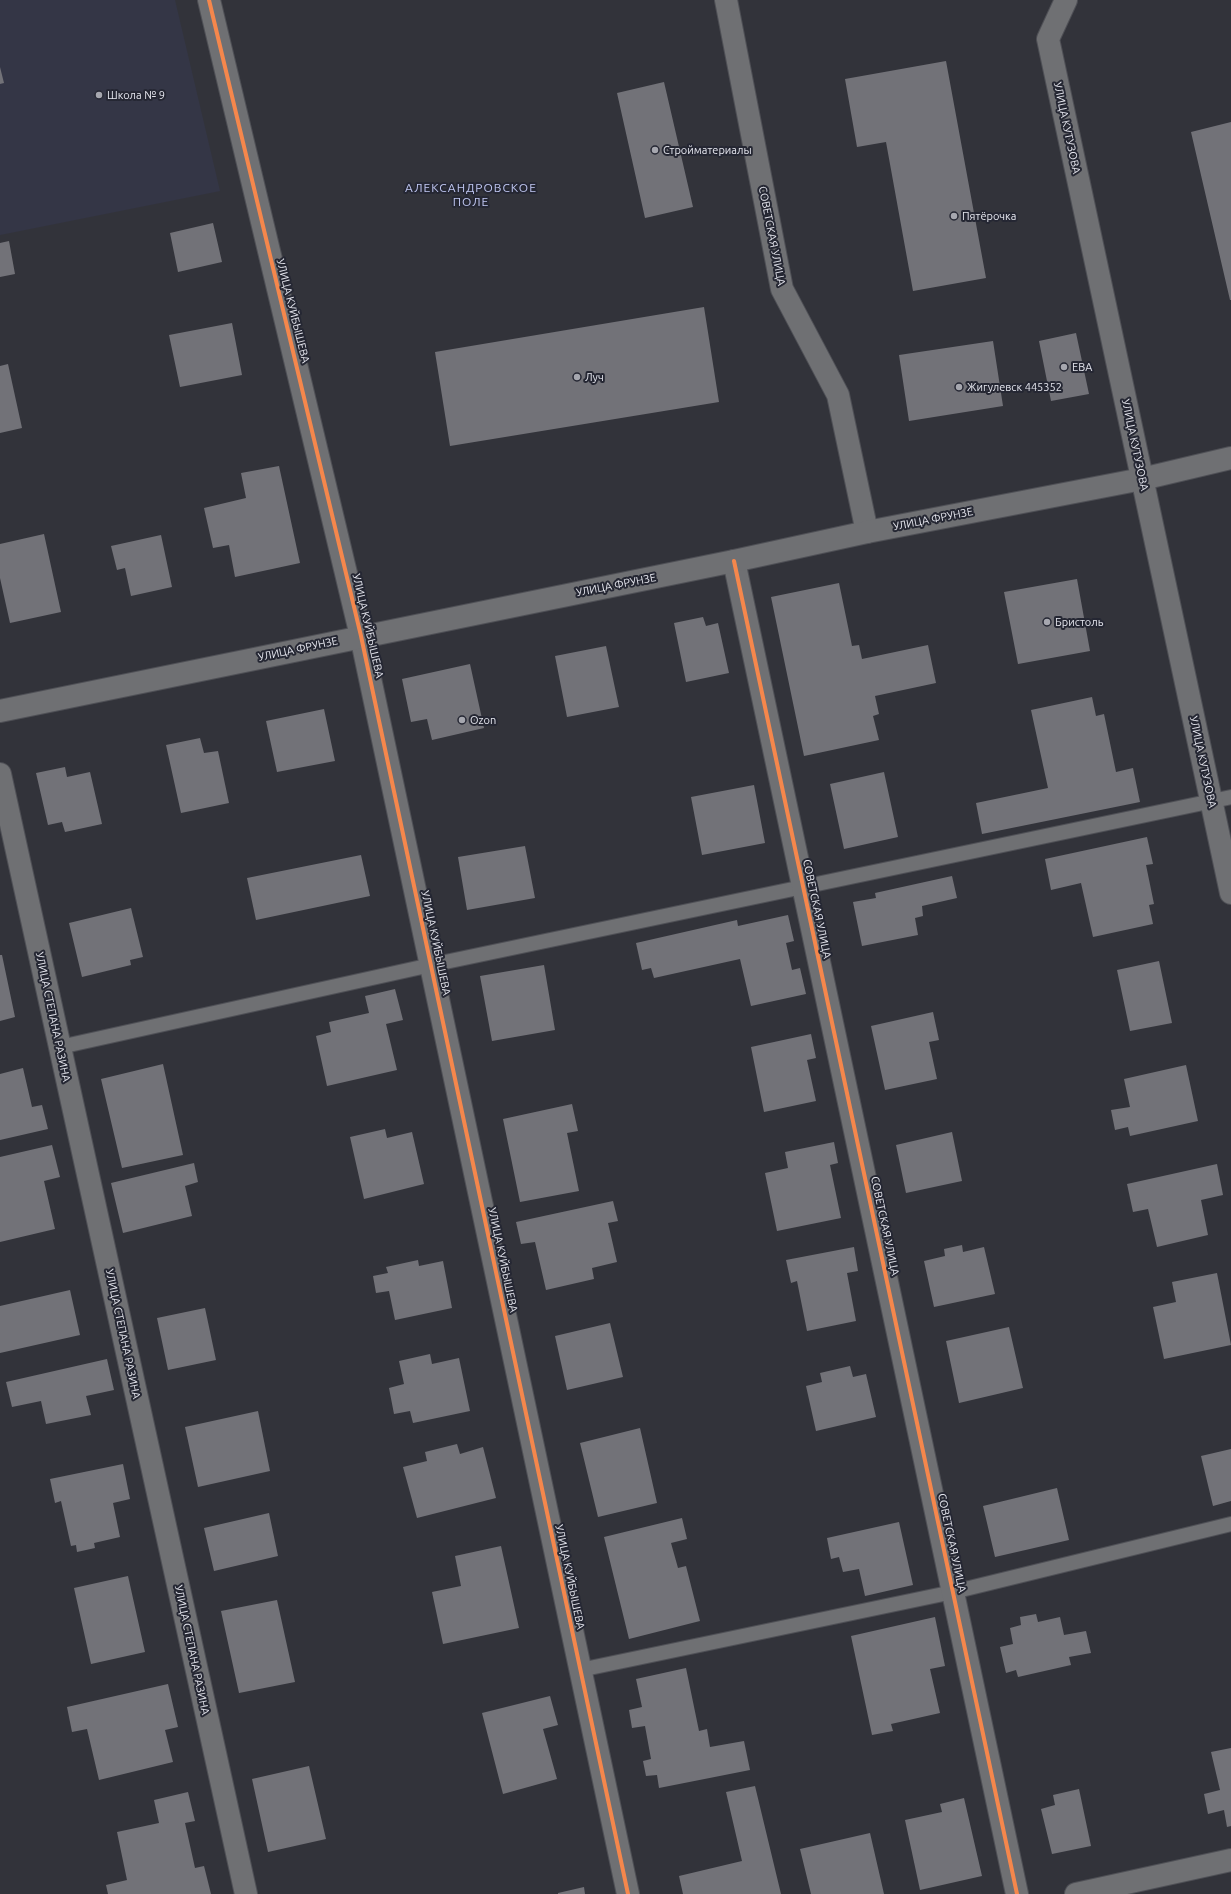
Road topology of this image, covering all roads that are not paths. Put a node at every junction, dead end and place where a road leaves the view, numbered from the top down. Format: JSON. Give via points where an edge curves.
{"nodes":[{"id":1,"x":209,"y":0,"type":"edge"},
{"id":2,"x":726,"y":0,"type":"edge"},
{"id":3,"x":1066,"y":0,"type":"edge"},
{"id":4,"x":1231,"y":458,"type":"edge"},
{"id":5,"x":1142,"y":479,"type":"junction"},
{"id":6,"x":867,"y":532,"type":"junction"},
{"id":7,"x":734,"y":561,"type":"junction"},
{"id":8,"x":361,"y":636,"type":"junction"},
{"id":9,"x":0,"y":711,"type":"edge"},
{"id":10,"x":0,"y":774,"type":"edge"},
{"id":11,"x":1221,"y":799,"type":"edge"},
{"id":12,"x":803,"y":886,"type":"junction"},
{"id":13,"x":1231,"y":893,"type":"edge"},
{"id":14,"x":431,"y":965,"type":"junction"},
{"id":15,"x":60,"y":1047,"type":"junction"},
{"id":16,"x":1231,"y":1524,"type":"edge"},
{"id":17,"x":953,"y":1592,"type":"junction"},
{"id":18,"x":580,"y":1670,"type":"junction"},
{"id":19,"x":1231,"y":1860,"type":"edge"},
{"id":20,"x":246,"y":1894,"type":"edge"},
{"id":21,"x":628,"y":1894,"type":"edge"},
{"id":22,"x":1017,"y":1894,"type":"edge"},
{"id":23,"x":1076,"y":1894,"type":"edge"}],
"edges":[{"from":1,"to":8,"type":"street","name":"УЛИЦА КУЙБЫШЕВА"},
{"from":2,"to":6,"type":"street","name":"СОВЕТСКАЯ УЛИЦА","via":[[782,289],[838,395]]},
{"from":3,"to":5,"type":"street","name":"УЛИЦА КУТУЗОВА","via":[[1048,39]]},
{"from":4,"to":5,"type":"street","name":"УЛИЦА ФРУНЗЕ"},
{"from":5,"to":6,"type":"street","name":"УЛИЦА ФРУНЗЕ"},
{"from":5,"to":11,"type":"street","name":"УЛИЦА КУТУЗОВА"},
{"from":6,"to":7,"type":"street","name":"УЛИЦА ФРУНЗЕ"},
{"from":7,"to":8,"type":"street","name":"УЛИЦА ФРУНЗЕ"},
{"from":7,"to":12,"type":"street","name":"СОВЕТСКАЯ УЛИЦА"},
{"from":8,"to":9,"type":"street","name":"УЛИЦА ФРУНЗЕ"},
{"from":8,"to":14,"type":"street","name":"УЛИЦА КУЙБЫШЕВА"},
{"from":10,"to":15,"type":"street","name":"УЛИЦА СТЕПАНА РАЗИНА"},
{"from":11,"to":12,"type":"lane"},
{"from":11,"to":13,"type":"street","name":"УЛИЦА КУТУЗОВА"},
{"from":12,"to":14,"type":"lane"},
{"from":12,"to":17,"type":"street","name":"СОВЕТСКАЯ УЛИЦА"},
{"from":14,"to":15,"type":"lane"},
{"from":14,"to":18,"type":"street","name":"УЛИЦА КУЙБЫШЕВА"},
{"from":15,"to":20,"type":"street","name":"УЛИЦА СТЕПАНА РАЗИНА"},
{"from":16,"to":17,"type":"lane"},
{"from":17,"to":18,"type":"lane"},
{"from":17,"to":22,"type":"street","name":"СОВЕТСКАЯ УЛИЦА"},
{"from":18,"to":21,"type":"street","name":"УЛИЦА КУЙБЫШЕВА"},
{"from":19,"to":23,"type":"street"}]}
